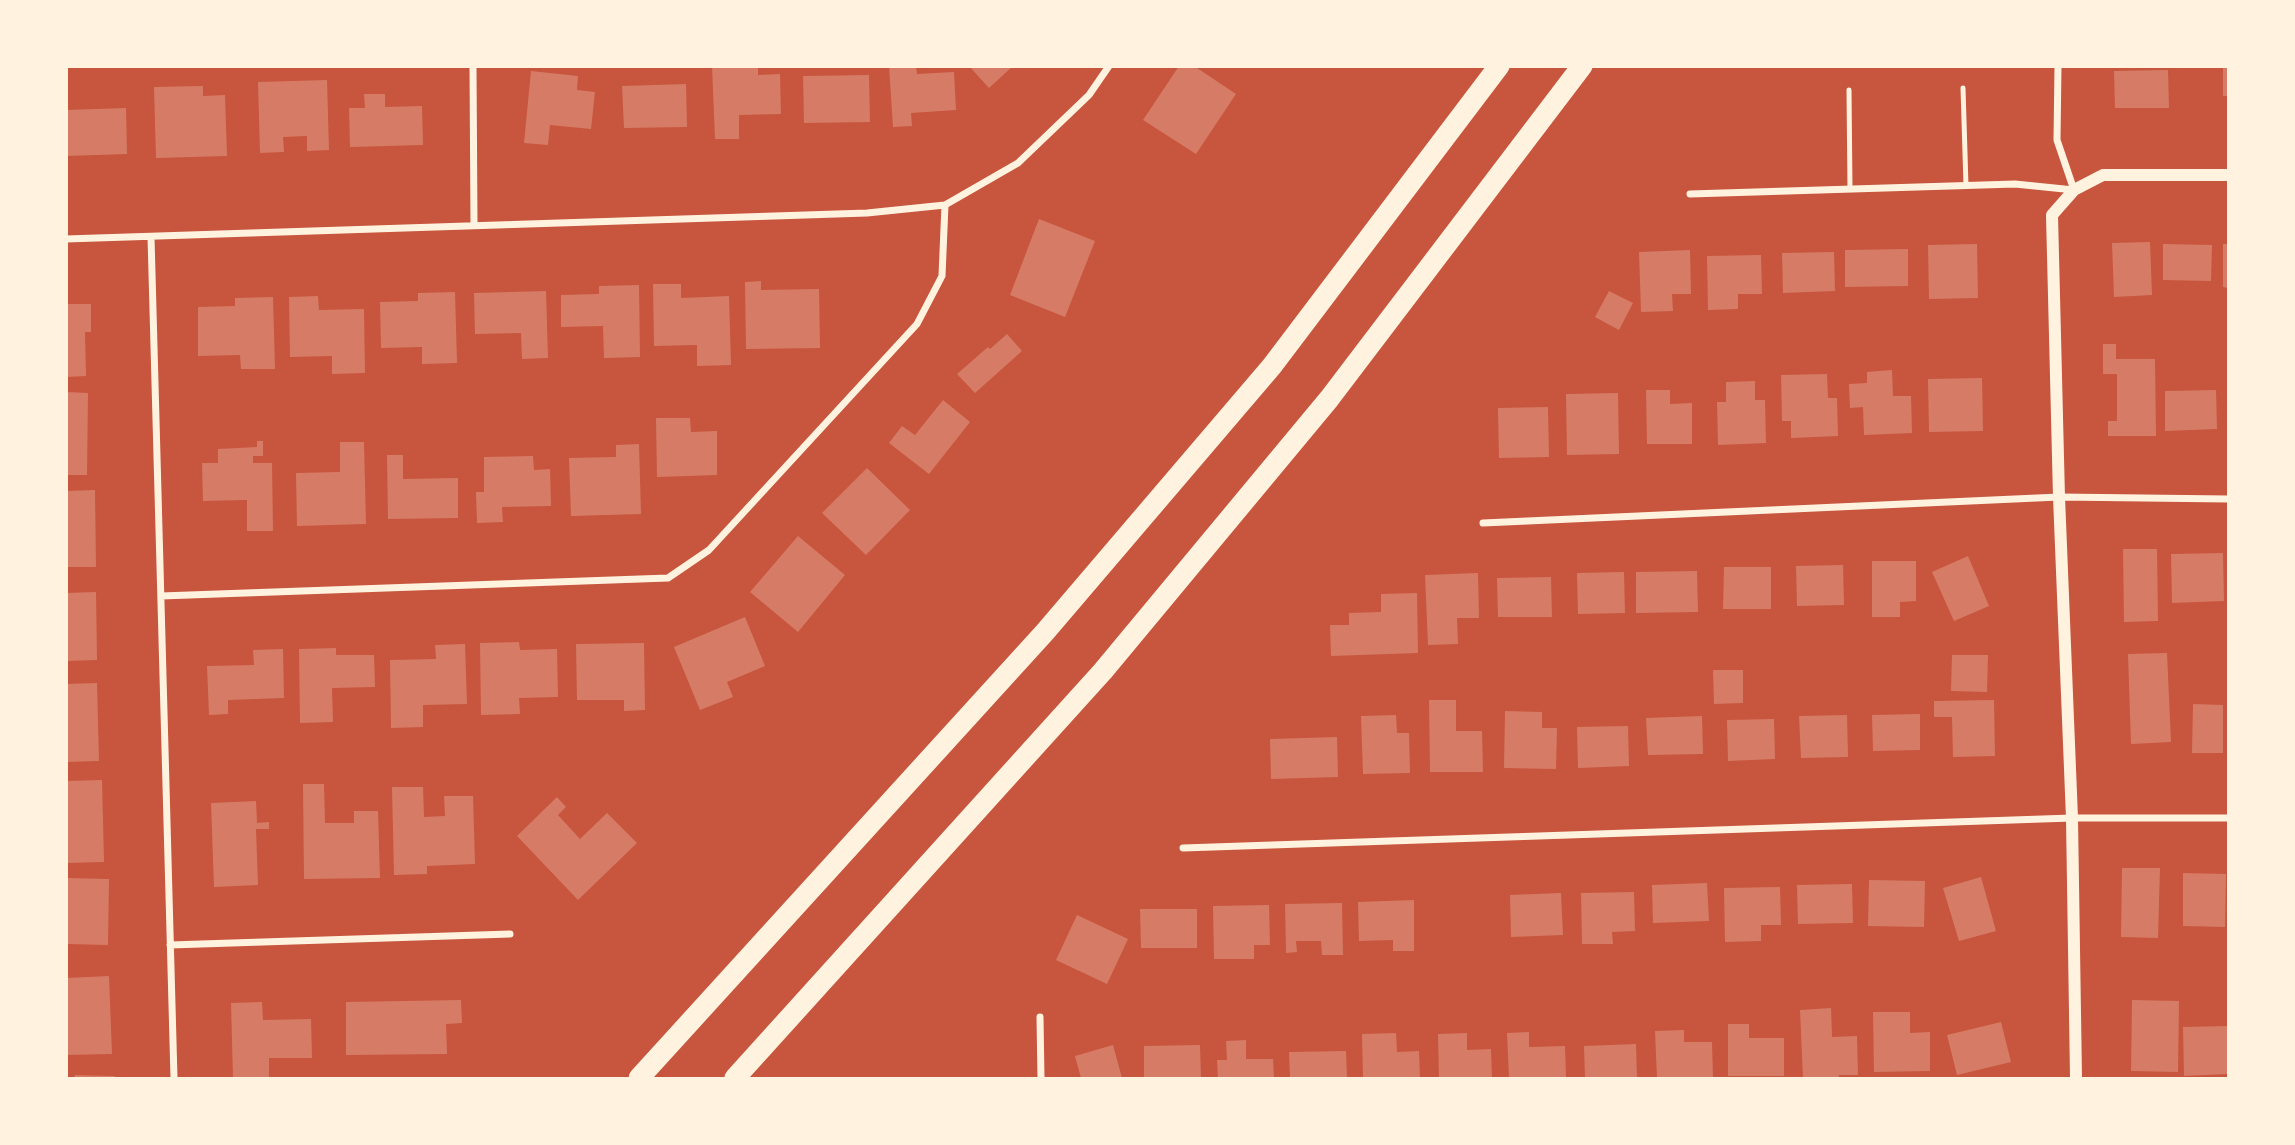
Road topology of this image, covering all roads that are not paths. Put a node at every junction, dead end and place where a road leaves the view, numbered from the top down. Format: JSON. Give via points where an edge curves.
{"nodes":[{"id":1,"x":472,"y":66,"type":"edge"},
{"id":2,"x":1109,"y":66,"type":"edge"},
{"id":3,"x":1499,"y":66,"type":"edge"},
{"id":4,"x":1583,"y":66,"type":"edge"},
{"id":5,"x":2058,"y":66,"type":"edge"},
{"id":6,"x":1963,"y":88,"type":"dead end"},
{"id":7,"x":1849,"y":90,"type":"dead end"},
{"id":8,"x":2228,"y":175,"type":"edge"},
{"id":9,"x":1966,"y":186,"type":"junction"},
{"id":10,"x":1850,"y":189,"type":"junction"},
{"id":11,"x":2074,"y":190,"type":"junction"},
{"id":12,"x":1690,"y":194,"type":"dead end"},
{"id":13,"x":945,"y":205,"type":"junction"},
{"id":14,"x":474,"y":224,"type":"junction"},
{"id":15,"x":151,"y":237,"type":"junction"},
{"id":16,"x":66,"y":239,"type":"edge"},
{"id":17,"x":2059,"y":497,"type":"junction"},
{"id":18,"x":2228,"y":499,"type":"edge"},
{"id":19,"x":1483,"y":523,"type":"dead end"},
{"id":20,"x":161,"y":596,"type":"junction"},
{"id":21,"x":2072,"y":818,"type":"junction"},
{"id":22,"x":2228,"y":818,"type":"edge"},
{"id":23,"x":1183,"y":848,"type":"dead end"},
{"id":24,"x":510,"y":934,"type":"dead end"},
{"id":25,"x":170,"y":945,"type":"junction"},
{"id":26,"x":1040,"y":1017,"type":"dead end"},
{"id":27,"x":174,"y":1079,"type":"edge"},
{"id":28,"x":639,"y":1079,"type":"edge"},
{"id":29,"x":735,"y":1079,"type":"edge"},
{"id":30,"x":1041,"y":1079,"type":"edge"},
{"id":31,"x":2076,"y":1079,"type":"edge"}],
"edges":[{"from":1,"to":14,"type":"street"},
{"from":2,"to":13,"type":"street","via":[[1089,95],[1018,163]]},
{"from":3,"to":28,"type":"highway","via":[[1272,366],[1045,632]]},
{"from":4,"to":29,"type":"highway","via":[[1329,399],[1103,671]]},
{"from":5,"to":11,"type":"street","via":[[2057,140]]},
{"from":6,"to":9,"type":"lane"},
{"from":7,"to":10,"type":"lane"},
{"from":8,"to":11,"type":"street","via":[[2103,175]]},
{"from":9,"to":10,"type":"street"},
{"from":9,"to":11,"type":"street","via":[[2015,184]]},
{"from":10,"to":12,"type":"street"},
{"from":11,"to":17,"type":"street","via":[[2052,215]]},
{"from":13,"to":14,"type":"street","via":[[867,213]]},
{"from":13,"to":20,"type":"street","via":[[942,276],[917,324],[709,550],[668,578]]},
{"from":14,"to":15,"type":"street"},
{"from":15,"to":16,"type":"street"},
{"from":15,"to":20,"type":"street"},
{"from":17,"to":18,"type":"street"},
{"from":17,"to":19,"type":"street"},
{"from":17,"to":21,"type":"street"},
{"from":20,"to":25,"type":"street"},
{"from":21,"to":22,"type":"street"},
{"from":21,"to":23,"type":"street"},
{"from":21,"to":31,"type":"street"},
{"from":24,"to":25,"type":"street"},
{"from":25,"to":27,"type":"street"},
{"from":26,"to":30,"type":"street"}]}
